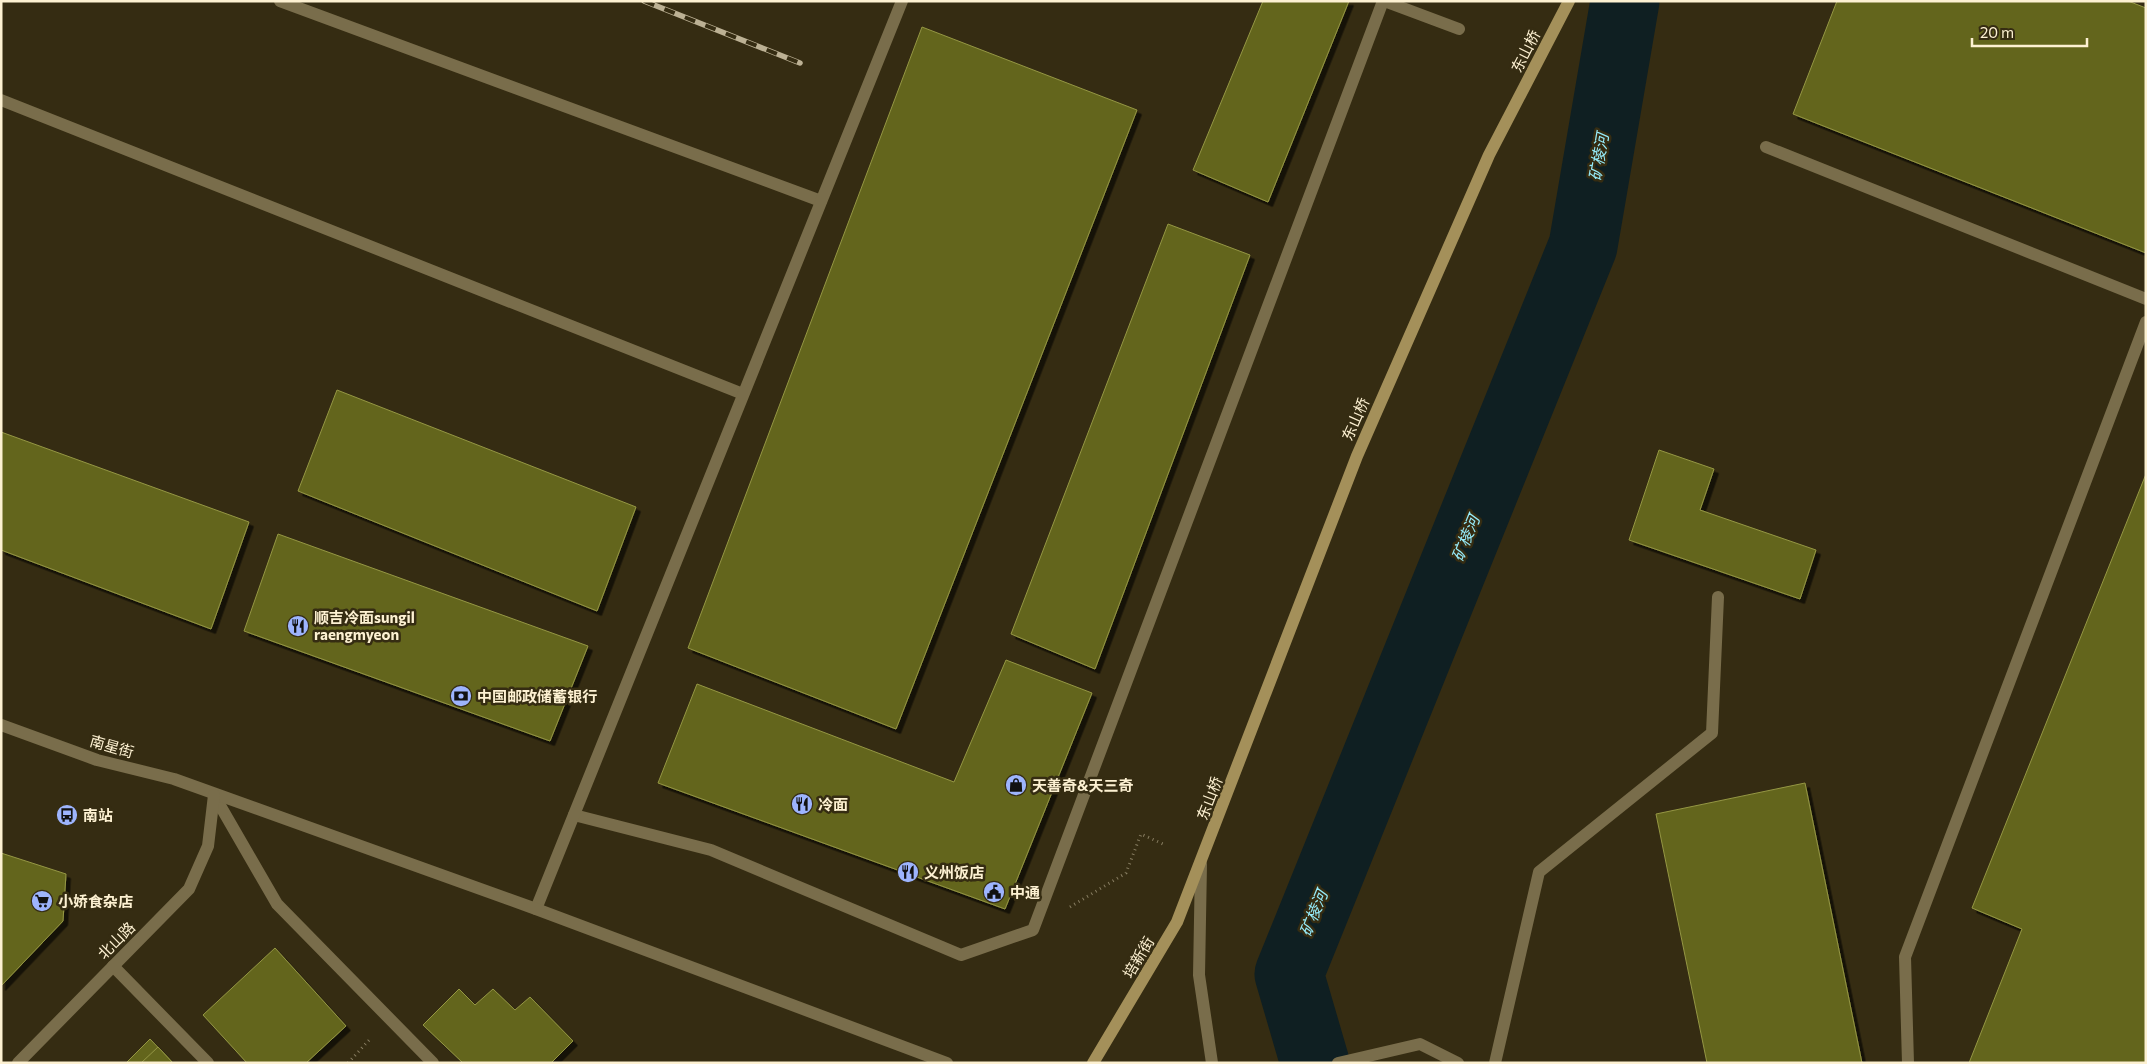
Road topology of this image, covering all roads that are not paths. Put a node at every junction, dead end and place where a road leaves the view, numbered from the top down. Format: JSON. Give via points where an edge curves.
{"nodes":[{"id":1,"x":280,"y":1,"type":"edge"},
{"id":2,"x":902,"y":1,"type":"edge"},
{"id":3,"x":1384,"y":1,"type":"edge"},
{"id":4,"x":1569,"y":1,"type":"edge"},
{"id":5,"x":1459,"y":29,"type":"dead end"},
{"id":6,"x":1,"y":100,"type":"edge"},
{"id":7,"x":1766,"y":147,"type":"dead end"},
{"id":8,"x":822,"y":201,"type":"junction"},
{"id":9,"x":2146,"y":299,"type":"edge"},
{"id":10,"x":2146,"y":322,"type":"edge"},
{"id":11,"x":744,"y":394,"type":"junction"},
{"id":12,"x":1718,"y":598,"type":"dead end"},
{"id":13,"x":1,"y":725,"type":"edge"},
{"id":14,"x":214,"y":795,"type":"junction"},
{"id":15,"x":574,"y":815,"type":"junction"},
{"id":16,"x":1201,"y":864,"type":"junction"},
{"id":17,"x":536,"y":909,"type":"junction"},
{"id":18,"x":113,"y":966,"type":"junction"},
{"id":19,"x":18,"y":1063,"type":"edge"},
{"id":20,"x":208,"y":1063,"type":"edge"},
{"id":21,"x":433,"y":1063,"type":"edge"},
{"id":22,"x":947,"y":1063,"type":"edge"},
{"id":23,"x":1093,"y":1063,"type":"edge"},
{"id":24,"x":1212,"y":1063,"type":"edge"},
{"id":25,"x":1338,"y":1063,"type":"edge"},
{"id":26,"x":1458,"y":1063,"type":"edge"},
{"id":27,"x":1495,"y":1063,"type":"edge"},
{"id":28,"x":1908,"y":1063,"type":"edge"}],
"edges":[{"from":1,"to":8,"type":"street"},
{"from":2,"to":8,"type":"street"},
{"from":3,"to":5,"type":"street"},
{"from":3,"to":15,"type":"street","via":[[1033,930],[961,954],[712,850]]},
{"from":4,"to":16,"type":"main road","name":"东山桥","via":[[1489,156],[1357,456]]},
{"from":6,"to":11,"type":"street"},
{"from":7,"to":9,"type":"street"},
{"from":8,"to":11,"type":"street"},
{"from":10,"to":28,"type":"street","via":[[1905,957]]},
{"from":11,"to":15,"type":"street"},
{"from":12,"to":27,"type":"street","via":[[1712,733],[1539,872]]},
{"from":13,"to":14,"type":"street","name":"南星街","via":[[97,760],[174,779]]},
{"from":14,"to":17,"type":"street","name":"南星街"},
{"from":14,"to":18,"type":"street","name":"北山路","via":[[208,846],[189,889]]},
{"from":14,"to":21,"type":"street","via":[[278,904]]},
{"from":15,"to":17,"type":"street"},
{"from":16,"to":23,"type":"main road","name":"培新街","via":[[1177,922]]},
{"from":16,"to":24,"type":"street","via":[[1199,974]]},
{"from":17,"to":22,"type":"street","name":"南星街"},
{"from":18,"to":19,"type":"street","name":"北山路"},
{"from":18,"to":20,"type":"street"},
{"from":25,"to":26,"type":"street","via":[[1420,1044]]}]}
